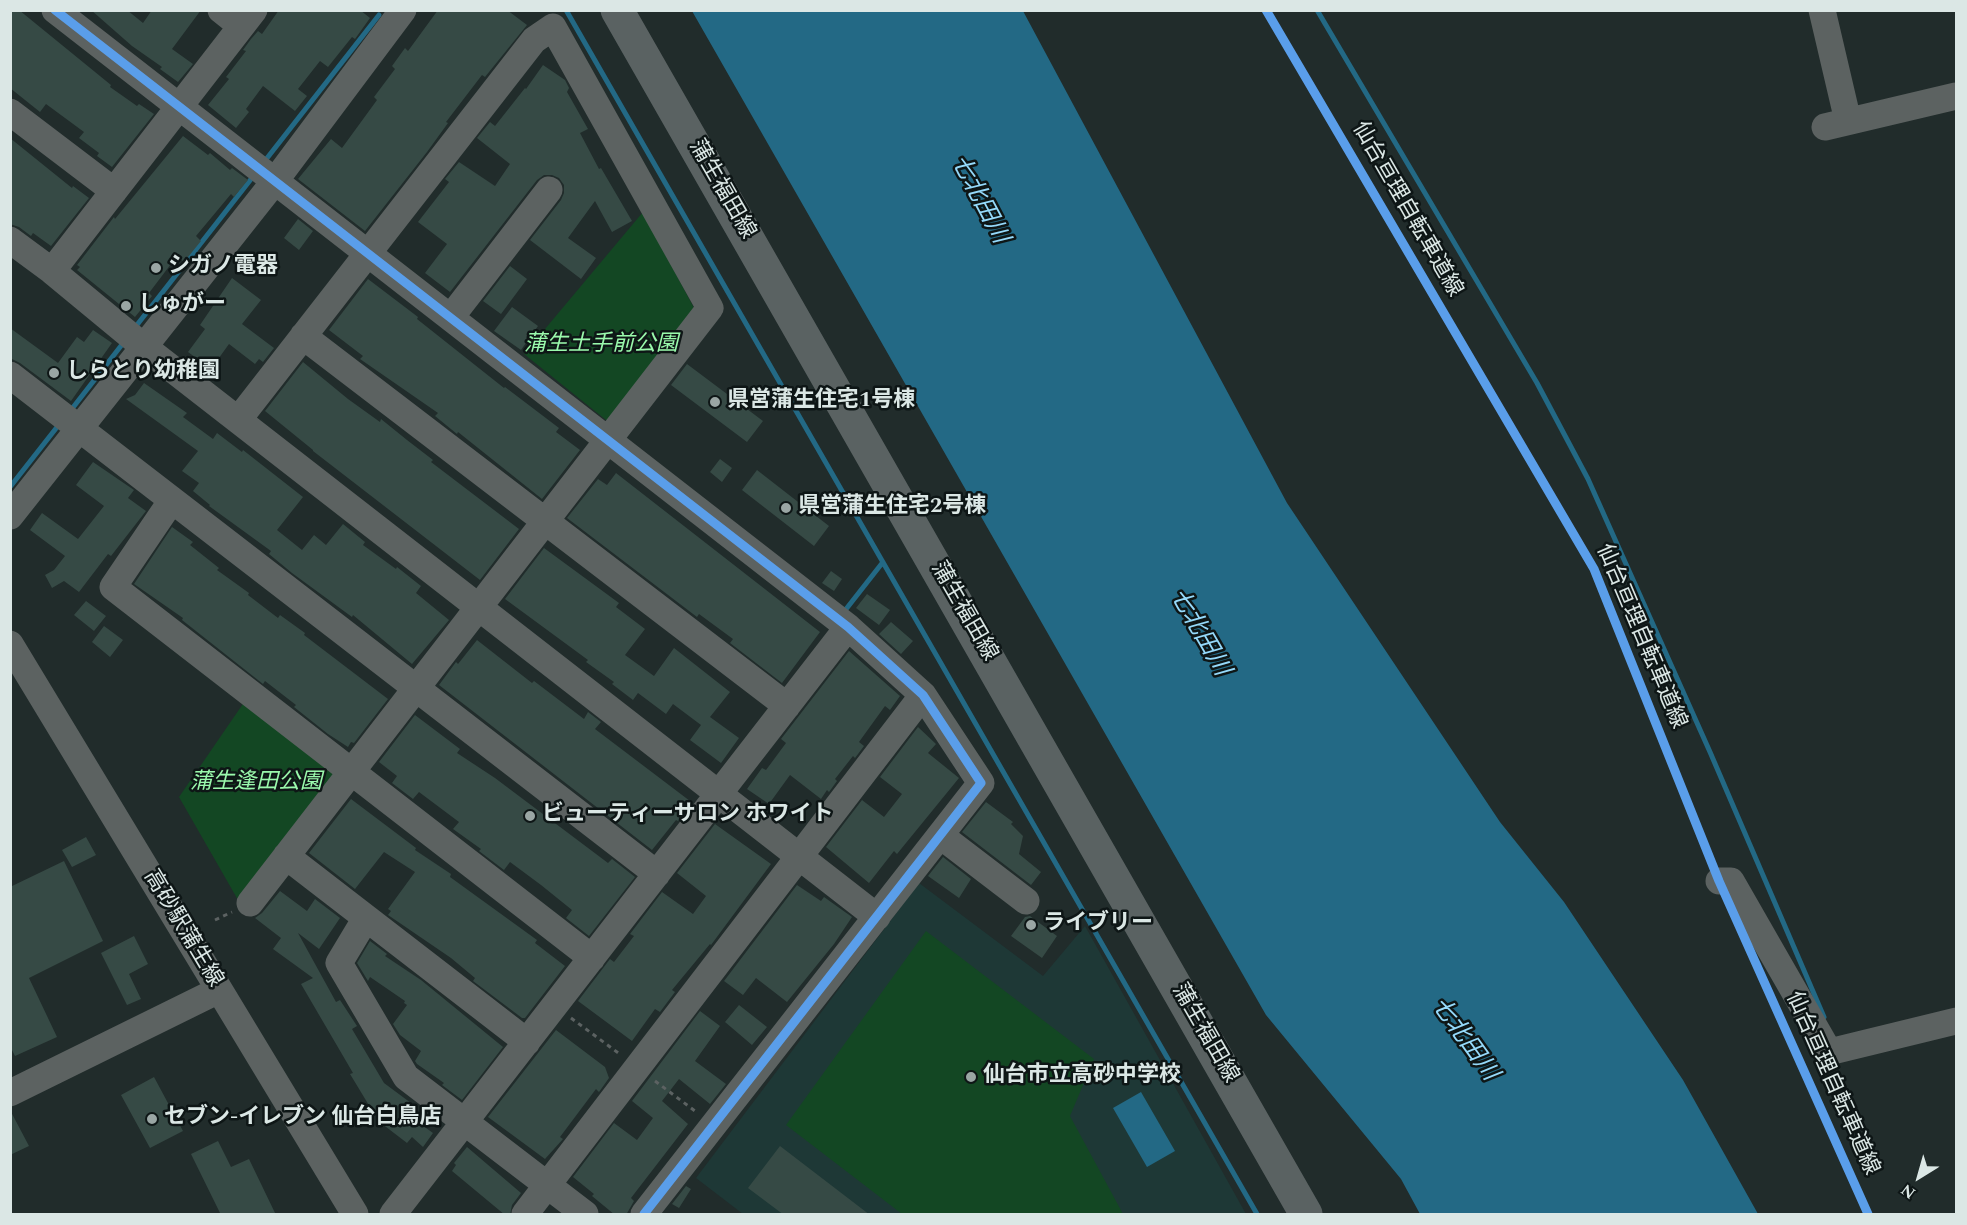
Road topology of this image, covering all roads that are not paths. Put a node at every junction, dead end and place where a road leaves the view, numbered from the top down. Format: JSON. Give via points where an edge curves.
{"nodes":[{"id":1,"x":55,"y":10,"type":"edge"},
{"id":2,"x":403,"y":10,"type":"edge"},
{"id":3,"x":617,"y":10,"type":"edge"},
{"id":4,"x":1822,"y":10,"type":"edge"},
{"id":5,"x":238,"y":16,"type":"edge"},
{"id":6,"x":1956,"y":96,"type":"edge"},
{"id":7,"x":177,"y":107,"type":"junction"},
{"id":8,"x":10,"y":112,"type":"edge"},
{"id":9,"x":264,"y":173,"type":"junction"},
{"id":10,"x":549,"y":190,"type":"dead end"},
{"id":11,"x":114,"y":191,"type":"junction"},
{"id":12,"x":10,"y":240,"type":"edge"},
{"id":13,"x":368,"y":253,"type":"junction"},
{"id":14,"x":52,"y":271,"type":"junction"},
{"id":15,"x":451,"y":318,"type":"junction"},
{"id":16,"x":303,"y":336,"type":"junction"},
{"id":17,"x":134,"y":339,"type":"junction"},
{"id":18,"x":10,"y":375,"type":"edge"},
{"id":19,"x":238,"y":420,"type":"junction"},
{"id":20,"x":70,"y":421,"type":"junction"},
{"id":21,"x":608,"y":440,"type":"junction"},
{"id":22,"x":172,"y":500,"type":"junction"},
{"id":23,"x":10,"y":516,"type":"edge"},
{"id":24,"x":545,"y":521,"type":"junction"},
{"id":25,"x":479,"y":607,"type":"junction"},
{"id":26,"x":841,"y":622,"type":"junction"},
{"id":27,"x":10,"y":644,"type":"edge"},
{"id":28,"x":416,"y":688,"type":"junction"},
{"id":29,"x":923,"y":695,"type":"junction"},
{"id":30,"x":781,"y":701,"type":"junction"},
{"id":31,"x":351,"y":772,"type":"junction"},
{"id":32,"x":713,"y":789,"type":"junction"},
{"id":33,"x":941,"y":836,"type":"junction"},
{"id":34,"x":286,"y":856,"type":"junction"},
{"id":35,"x":800,"y":856,"type":"junction"},
{"id":36,"x":651,"y":870,"type":"junction"},
{"id":37,"x":1719,"y":881,"type":"dead end"},
{"id":38,"x":1026,"y":901,"type":"dead end"},
{"id":39,"x":250,"y":903,"type":"dead end"},
{"id":40,"x":877,"y":916,"type":"junction"},
{"id":41,"x":366,"y":918,"type":"junction"},
{"id":42,"x":586,"y":953,"type":"junction"},
{"id":43,"x":219,"y":990,"type":"junction"},
{"id":44,"x":1956,"y":1021,"type":"edge"},
{"id":45,"x":521,"y":1038,"type":"junction"},
{"id":46,"x":10,"y":1093,"type":"edge"},
{"id":47,"x":459,"y":1118,"type":"junction"},
{"id":48,"x":547,"y":1185,"type":"junction"},
{"id":49,"x":354,"y":1215,"type":"edge"},
{"id":50,"x":393,"y":1215,"type":"edge"},
{"id":51,"x":525,"y":1215,"type":"edge"},
{"id":52,"x":585,"y":1215,"type":"edge"},
{"id":53,"x":644,"y":1215,"type":"edge"},
{"id":54,"x":1306,"y":1215,"type":"edge"}],
"edges":[{"from":1,"to":7,"type":"street"},
{"from":2,"to":9,"type":"street"},
{"from":3,"to":54,"type":"main road","name":"蒲生福田線"},
{"from":4,"to":6,"type":"street","via":[[1836,124]]},
{"from":5,"to":7,"type":"street"},
{"from":7,"to":9,"type":"street"},
{"from":7,"to":11,"type":"street"},
{"from":8,"to":11,"type":"street"},
{"from":9,"to":13,"type":"street"},
{"from":9,"to":17,"type":"street"},
{"from":10,"to":15,"type":"street"},
{"from":11,"to":14,"type":"street"},
{"from":12,"to":14,"type":"street"},
{"from":13,"to":15,"type":"street"},
{"from":13,"to":16,"type":"street"},
{"from":13,"to":21,"type":"street","via":[[534,40],[553,27],[710,308]]},
{"from":14,"to":17,"type":"street"},
{"from":15,"to":21,"type":"street"},
{"from":16,"to":19,"type":"street"},
{"from":16,"to":24,"type":"street"},
{"from":17,"to":19,"type":"street"},
{"from":17,"to":20,"type":"street"},
{"from":18,"to":20,"type":"street"},
{"from":19,"to":25,"type":"street"},
{"from":20,"to":22,"type":"street"},
{"from":20,"to":23,"type":"street"},
{"from":21,"to":24,"type":"street"},
{"from":21,"to":26,"type":"street"},
{"from":22,"to":28,"type":"street"},
{"from":22,"to":31,"type":"street","via":[[113,587]]},
{"from":24,"to":25,"type":"street"},
{"from":24,"to":30,"type":"street"},
{"from":25,"to":28,"type":"street"},
{"from":25,"to":32,"type":"street"},
{"from":26,"to":29,"type":"street"},
{"from":26,"to":30,"type":"street"},
{"from":27,"to":43,"type":"street","name":"高砂駅蒲生線"},
{"from":28,"to":31,"type":"street"},
{"from":28,"to":36,"type":"street"},
{"from":29,"to":33,"type":"street","via":[[981,783]]},
{"from":29,"to":35,"type":"street"},
{"from":30,"to":32,"type":"street"},
{"from":31,"to":34,"type":"street"},
{"from":31,"to":42,"type":"street"},
{"from":32,"to":35,"type":"street"},
{"from":32,"to":36,"type":"street"},
{"from":33,"to":38,"type":"street"},
{"from":33,"to":40,"type":"street"},
{"from":34,"to":39,"type":"street"},
{"from":34,"to":41,"type":"street"},
{"from":35,"to":40,"type":"street"},
{"from":35,"to":48,"type":"street"},
{"from":36,"to":42,"type":"street"},
{"from":37,"to":44,"type":"street","via":[[1731,881],[1829,1052]]},
{"from":40,"to":53,"type":"street"},
{"from":41,"to":45,"type":"street"},
{"from":41,"to":47,"type":"street","via":[[339,963],[406,1077]]},
{"from":42,"to":45,"type":"street"},
{"from":43,"to":46,"type":"street"},
{"from":43,"to":49,"type":"street","name":"高砂駅蒲生線"},
{"from":45,"to":47,"type":"street"},
{"from":47,"to":48,"type":"street"},
{"from":47,"to":50,"type":"street"},
{"from":48,"to":51,"type":"street"},
{"from":48,"to":52,"type":"street"}]}
